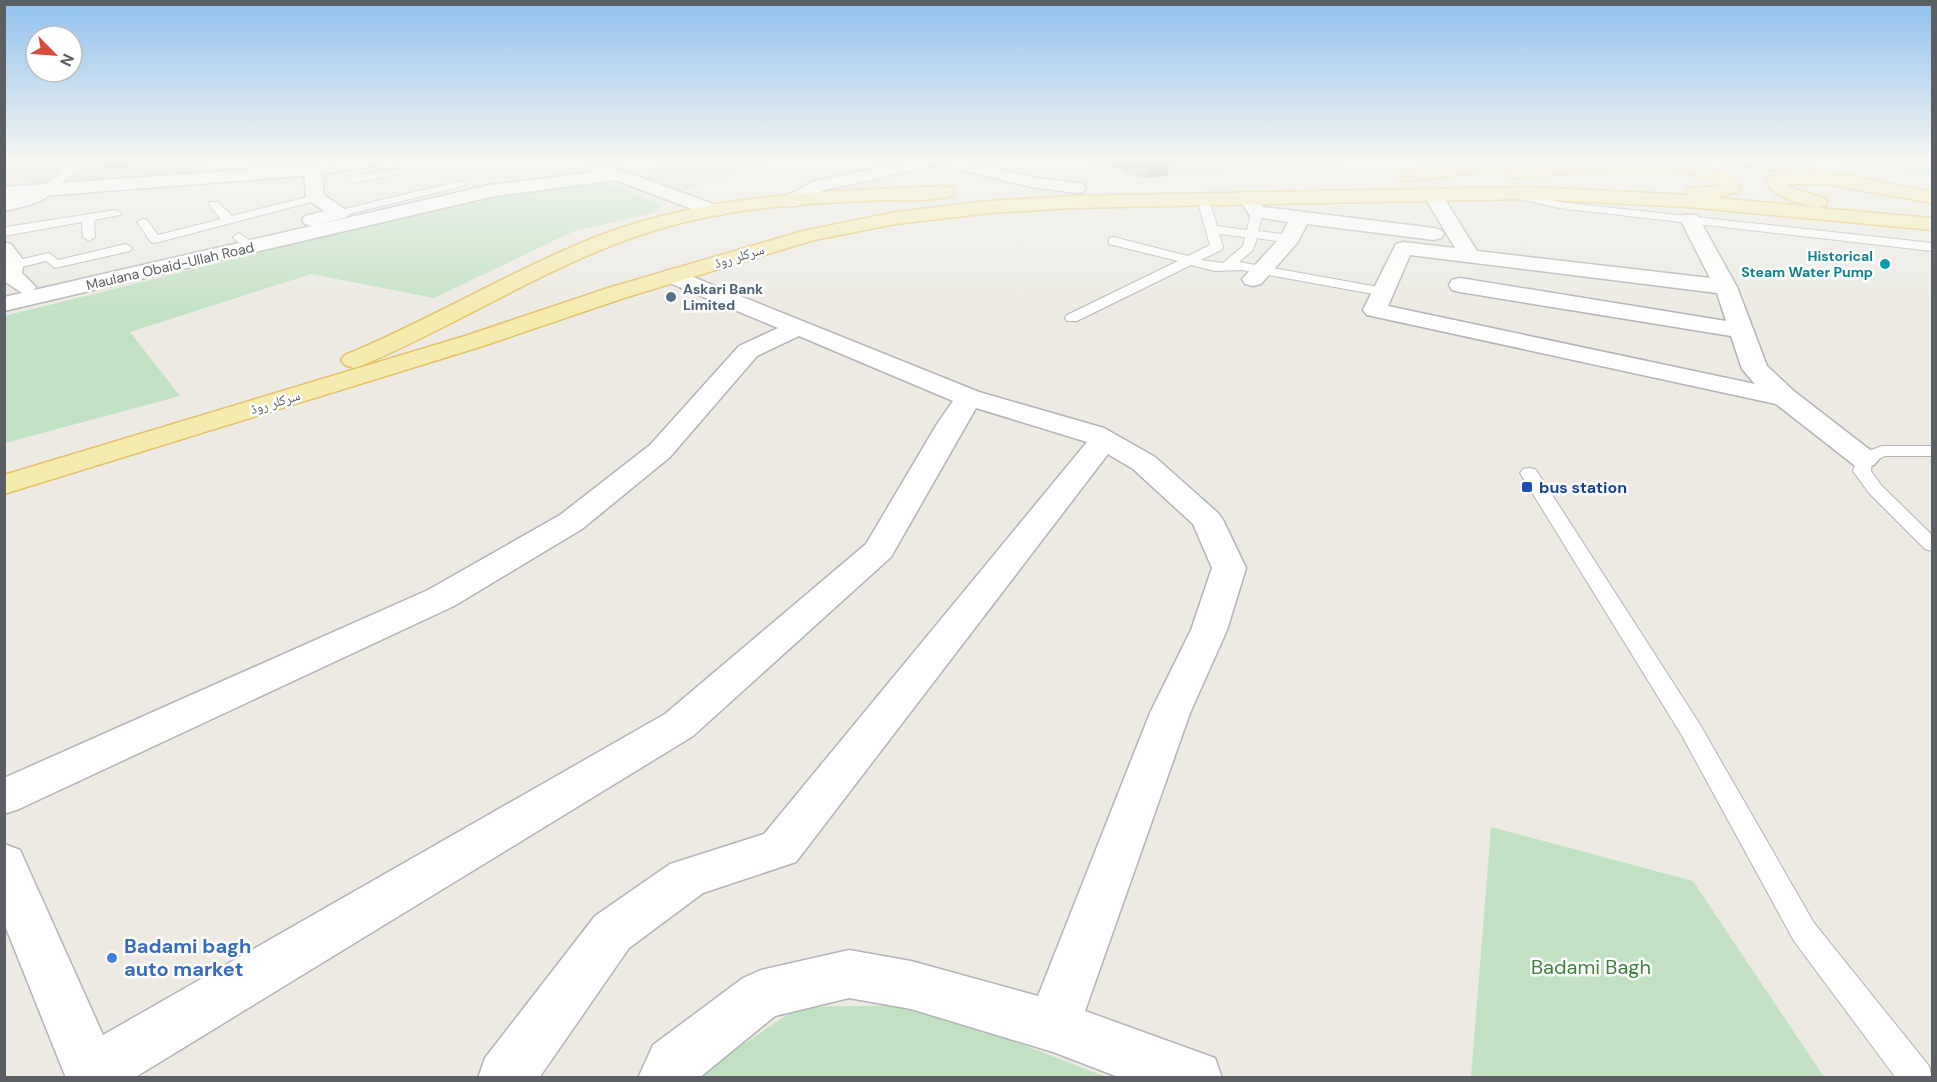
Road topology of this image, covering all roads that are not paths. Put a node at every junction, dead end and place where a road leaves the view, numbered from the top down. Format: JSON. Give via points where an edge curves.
{"nodes":[{"id":1,"x":220,"y":210,"type":"edge"},
{"id":2,"x":266,"y":210,"type":"edge"},
{"id":3,"x":336,"y":210,"type":"edge"},
{"id":4,"x":350,"y":210,"type":"edge"},
{"id":5,"x":406,"y":210,"type":"edge"},
{"id":6,"x":718,"y":210,"type":"edge"},
{"id":7,"x":862,"y":210,"type":"edge"},
{"id":8,"x":951,"y":210,"type":"edge"},
{"id":9,"x":1206,"y":210,"type":"edge"},
{"id":10,"x":1252,"y":210,"type":"edge"},
{"id":11,"x":1274,"y":210,"type":"edge"},
{"id":12,"x":1441,"y":210,"type":"edge"},
{"id":13,"x":1610,"y":210,"type":"edge"},
{"id":14,"x":1785,"y":210,"type":"edge"},
{"id":15,"x":1885,"y":210,"type":"edge"},
{"id":16,"x":714,"y":211,"type":"joint"},
{"id":17,"x":116,"y":213,"type":"dead end"},
{"id":18,"x":340,"y":213,"type":"junction"},
{"id":19,"x":1300,"y":217,"type":"junction"},
{"id":20,"x":1932,"y":217,"type":"edge"},
{"id":21,"x":88,"y":218,"type":"junction"},
{"id":22,"x":1690,"y":219,"type":"junction"},
{"id":23,"x":229,"y":220,"type":"junction"},
{"id":24,"x":143,"y":222,"type":"dead end"},
{"id":25,"x":871,"y":222,"type":"junction"},
{"id":26,"x":1932,"y":225,"type":"edge"},
{"id":27,"x":1211,"y":229,"type":"junction"},
{"id":28,"x":4,"y":233,"type":"edge"},
{"id":29,"x":1252,"y":234,"type":"junction"},
{"id":30,"x":89,"y":237,"type":"dead end"},
{"id":31,"x":1456,"y":237,"type":"junction"},
{"id":32,"x":1290,"y":239,"type":"junction"},
{"id":33,"x":1113,"y":241,"type":"dead end"},
{"id":34,"x":1932,"y":247,"type":"edge"},
{"id":35,"x":126,"y":248,"type":"dead end"},
{"id":36,"x":1472,"y":256,"type":"junction"},
{"id":37,"x":1191,"y":261,"type":"junction"},
{"id":38,"x":169,"y":264,"type":"dead end"},
{"id":39,"x":11,"y":267,"type":"edge"},
{"id":40,"x":1226,"y":267,"type":"junction"},
{"id":41,"x":574,"y":270,"type":"junction"},
{"id":42,"x":1258,"y":275,"type":"junction"},
{"id":43,"x":673,"y":276,"type":"junction"},
{"id":44,"x":1460,"y":285,"type":"junction"},
{"id":45,"x":1726,"y":287,"type":"junction"},
{"id":46,"x":1384,"y":292,"type":"junction"},
{"id":47,"x":616,"y":293,"type":"junction"},
{"id":48,"x":4,"y":304,"type":"edge"},
{"id":49,"x":1072,"y":318,"type":"dead end"},
{"id":50,"x":1447,"y":326,"type":"junction"},
{"id":51,"x":797,"y":328,"type":"junction"},
{"id":52,"x":1742,"y":331,"type":"junction"},
{"id":53,"x":969,"y":398,"type":"junction"},
{"id":54,"x":1785,"y":398,"type":"junction"},
{"id":55,"x":1104,"y":440,"type":"junction"},
{"id":56,"x":1932,"y":451,"type":"edge"},
{"id":57,"x":1864,"y":459,"type":"junction"},
{"id":58,"x":4,"y":465,"type":"edge"},
{"id":59,"x":1529,"y":473,"type":"dead end"},
{"id":60,"x":4,"y":485,"type":"edge"},
{"id":61,"x":1932,"y":545,"type":"edge"},
{"id":62,"x":4,"y":797,"type":"edge"},
{"id":63,"x":5,"y":871,"type":"edge"},
{"id":64,"x":1053,"y":1026,"type":"junction"},
{"id":65,"x":93,"y":1075,"type":"edge"},
{"id":66,"x":505,"y":1077,"type":"edge"},
{"id":67,"x":664,"y":1077,"type":"edge"},
{"id":68,"x":1195,"y":1077,"type":"edge"},
{"id":69,"x":1917,"y":1077,"type":"edge"}],
"edges":[{"from":1,"to":23,"type":"lane"},
{"from":2,"to":23,"type":"lane"},
{"from":3,"to":18,"type":"street"},
{"from":4,"to":18,"type":"lane"},
{"from":5,"to":48,"type":"street","name":"Maulana Obaid-Ullah Road"},
{"from":6,"to":16,"type":"main road","name":"سرکلر روڈ"},
{"from":7,"to":25,"type":"main road"},
{"from":8,"to":25,"type":"main road","name":"سرکلر روڈ"},
{"from":9,"to":27,"type":"lane"},
{"from":10,"to":29,"type":"lane"},
{"from":11,"to":19,"type":"street"},
{"from":12,"to":31,"type":"street"},
{"from":13,"to":22,"type":"lane"},
{"from":14,"to":26,"type":"main road","name":"سرکلر روڈ"},
{"from":15,"to":20,"type":"main road"},
{"from":16,"to":41,"type":"main road","name":"سرکلر روڈ","via":[[639,228]]},
{"from":17,"to":21,"type":"lane"},
{"from":18,"to":38,"type":"street","via":[[243,241],[162,256]]},
{"from":19,"to":31,"type":"street"},
{"from":19,"to":32,"type":"street"},
{"from":21,"to":28,"type":"lane"},
{"from":21,"to":30,"type":"lane"},
{"from":22,"to":34,"type":"lane"},
{"from":22,"to":45,"type":"street"},
{"from":23,"to":24,"type":"lane","via":[[155,239]]},
{"from":25,"to":43,"type":"main road","name":"سرکلر روڈ","via":[[810,235]]},
{"from":27,"to":29,"type":"lane"},
{"from":27,"to":37,"type":"lane","via":[[1217,247]]},
{"from":29,"to":32,"type":"lane"},
{"from":29,"to":40,"type":"lane","via":[[1249,247]]},
{"from":31,"to":36,"type":"street"},
{"from":32,"to":42,"type":"street"},
{"from":33,"to":37,"type":"lane"},
{"from":35,"to":39,"type":"lane","via":[[55,264],[49,257]]},
{"from":36,"to":44,"type":"street"},
{"from":36,"to":45,"type":"street"},
{"from":36,"to":46,"type":"street","via":[[1403,248]]},
{"from":37,"to":40,"type":"lane"},
{"from":37,"to":49,"type":"lane"},
{"from":40,"to":42,"type":"lane","via":[[1242,266]]},
{"from":41,"to":47,"type":"main road"},
{"from":41,"to":58,"type":"main road","name":"سرکلر روڈ","via":[[326,370]]},
{"from":42,"to":46,"type":"lane"},
{"from":43,"to":47,"type":"main road","name":"سرکلر روڈ"},
{"from":43,"to":51,"type":"street"},
{"from":44,"to":50,"type":"street"},
{"from":44,"to":52,"type":"street"},
{"from":45,"to":52,"type":"street"},
{"from":46,"to":50,"type":"street","via":[[1375,310]]},
{"from":47,"to":60,"type":"main road","name":"سرکلر روڈ","via":[[462,345]]},
{"from":50,"to":54,"type":"street"},
{"from":51,"to":53,"type":"street"},
{"from":51,"to":62,"type":"street","via":[[748,351],[660,451],[571,522],[441,598]]},
{"from":52,"to":54,"type":"street","via":[[1755,369]]},
{"from":53,"to":55,"type":"street"},
{"from":53,"to":65,"type":"street","via":[[879,550],[679,725]]},
{"from":54,"to":57,"type":"street"},
{"from":55,"to":64,"type":"street","via":[[1144,462],[1207,520],[1229,568],[1209,630],[1170,713]]},
{"from":55,"to":66,"type":"street","via":[[780,848],[687,878],[612,932]]},
{"from":56,"to":57,"type":"lane","via":[[1882,451]]},
{"from":57,"to":61,"type":"lane","via":[[1862,471],[1875,489]]},
{"from":59,"to":69,"type":"lane","via":[[1690,729],[1804,932]]},
{"from":63,"to":65,"type":"street"},
{"from":64,"to":67,"type":"street","via":[[911,985],[849,974],[762,995],[672,1064]]},
{"from":64,"to":68,"type":"street"}]}
